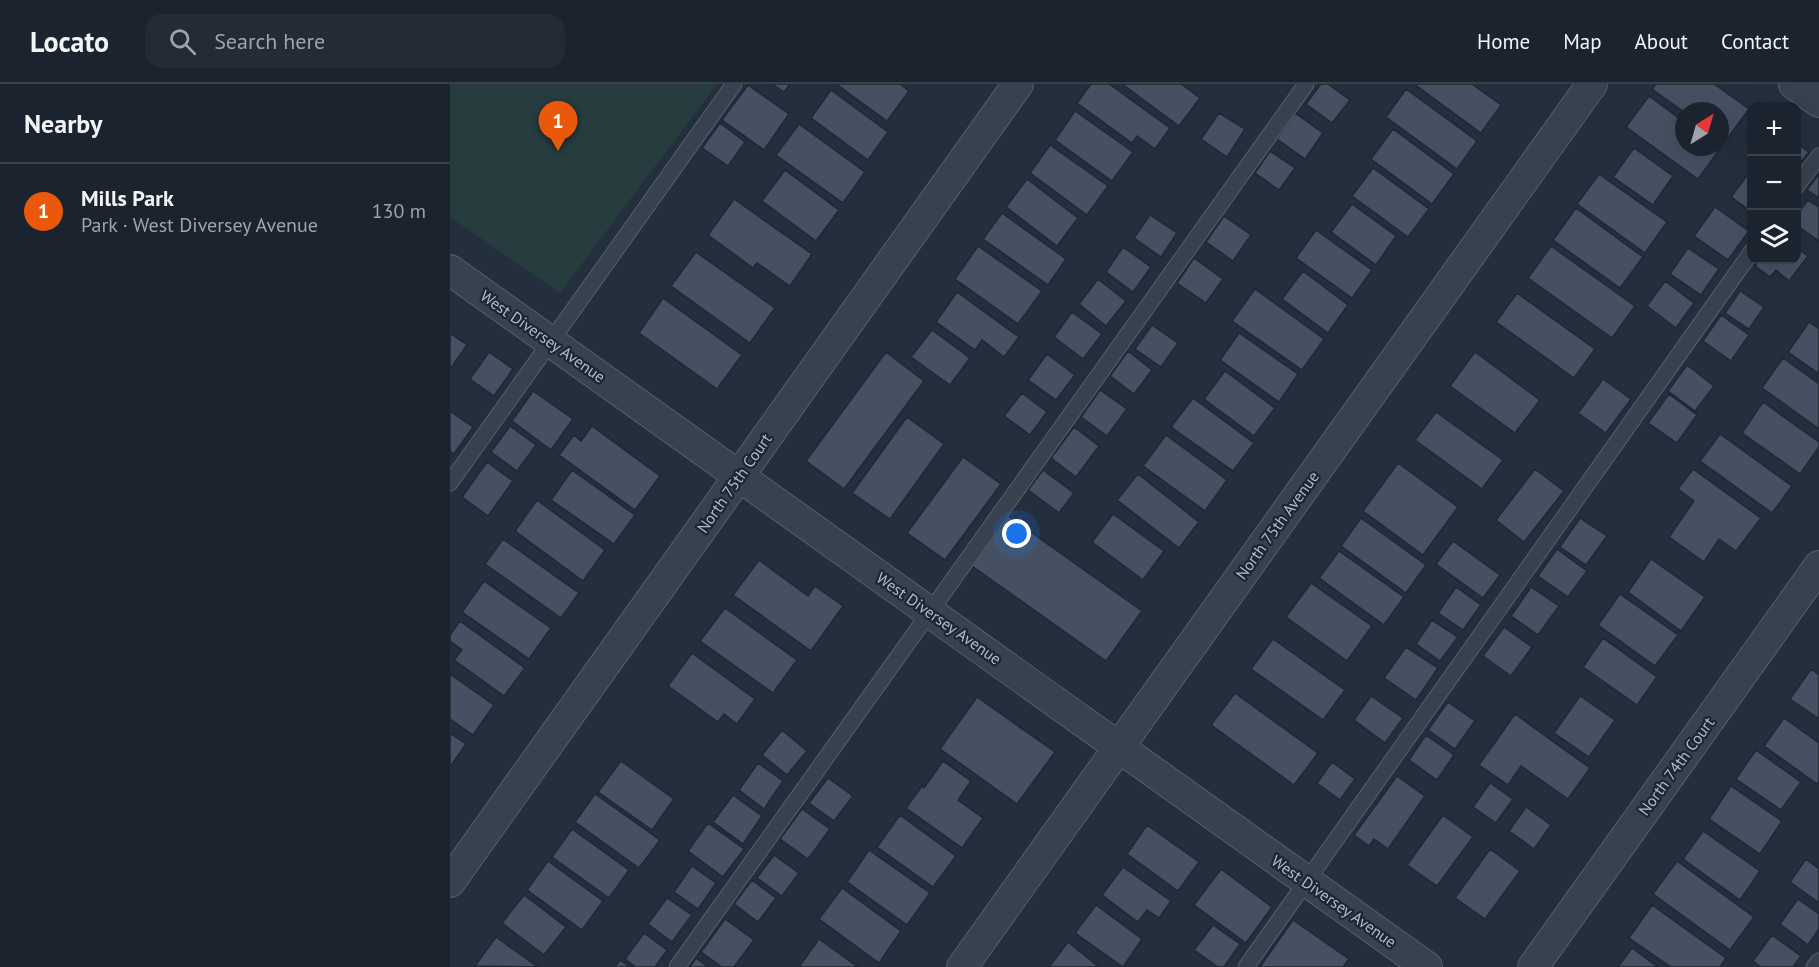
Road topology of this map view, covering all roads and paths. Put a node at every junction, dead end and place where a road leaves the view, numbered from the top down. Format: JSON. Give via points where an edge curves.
{"nodes":[{"id":1,"x":734,"y":84,"type":"edge"},
{"id":2,"x":1018,"y":84,"type":"edge"},
{"id":3,"x":1306,"y":84,"type":"edge"},
{"id":4,"x":1592,"y":84,"type":"edge"},
{"id":5,"x":1794,"y":84,"type":"edge"},
{"id":6,"x":1819,"y":102,"type":"edge"},
{"id":7,"x":1819,"y":156,"type":"edge"},
{"id":8,"x":1801,"y":182,"type":"edge"},
{"id":9,"x":1747,"y":258,"type":"edge"},
{"id":10,"x":450,"y":270,"type":"edge"},
{"id":11,"x":550,"y":342,"type":"junction"},
{"id":12,"x":739,"y":476,"type":"junction"},
{"id":13,"x":450,"y":483,"type":"edge"},
{"id":14,"x":1819,"y":566,"type":"edge"},
{"id":15,"x":929,"y":612,"type":"junction"},
{"id":16,"x":1119,"y":747,"type":"junction"},
{"id":17,"x":1307,"y":881,"type":"junction"},
{"id":18,"x":450,"y":882,"type":"edge"},
{"id":19,"x":1819,"y":960,"type":"edge"},
{"id":20,"x":677,"y":967,"type":"edge"},
{"id":21,"x":962,"y":967,"type":"edge"},
{"id":22,"x":1246,"y":967,"type":"edge"},
{"id":23,"x":1427,"y":967,"type":"edge"},
{"id":24,"x":1533,"y":967,"type":"edge"},
{"id":25,"x":1814,"y":967,"type":"edge"}],
"edges":[{"from":1,"to":11,"type":"lane"},
{"from":2,"to":12,"type":"street","name":"North 75th Court"},
{"from":3,"to":15,"type":"lane"},
{"from":4,"to":16,"type":"street","name":"North 75th Avenue"},
{"from":5,"to":6,"type":"street"},
{"from":7,"to":8,"type":"lane"},
{"from":9,"to":17,"type":"lane"},
{"from":10,"to":11,"type":"street","name":"West Diversey Avenue"},
{"from":11,"to":12,"type":"street","name":"West Diversey Avenue"},
{"from":11,"to":13,"type":"lane"},
{"from":12,"to":15,"type":"street","name":"West Diversey Avenue"},
{"from":12,"to":18,"type":"street","name":"North 75th Court"},
{"from":14,"to":24,"type":"street","name":"North 74th Court"},
{"from":15,"to":16,"type":"street","name":"West Diversey Avenue"},
{"from":15,"to":20,"type":"lane"},
{"from":16,"to":17,"type":"street","name":"West Diversey Avenue"},
{"from":16,"to":21,"type":"street","name":"North 75th Avenue"},
{"from":17,"to":22,"type":"lane"},
{"from":17,"to":23,"type":"street","name":"West Diversey Avenue"},
{"from":19,"to":25,"type":"lane"}]}
